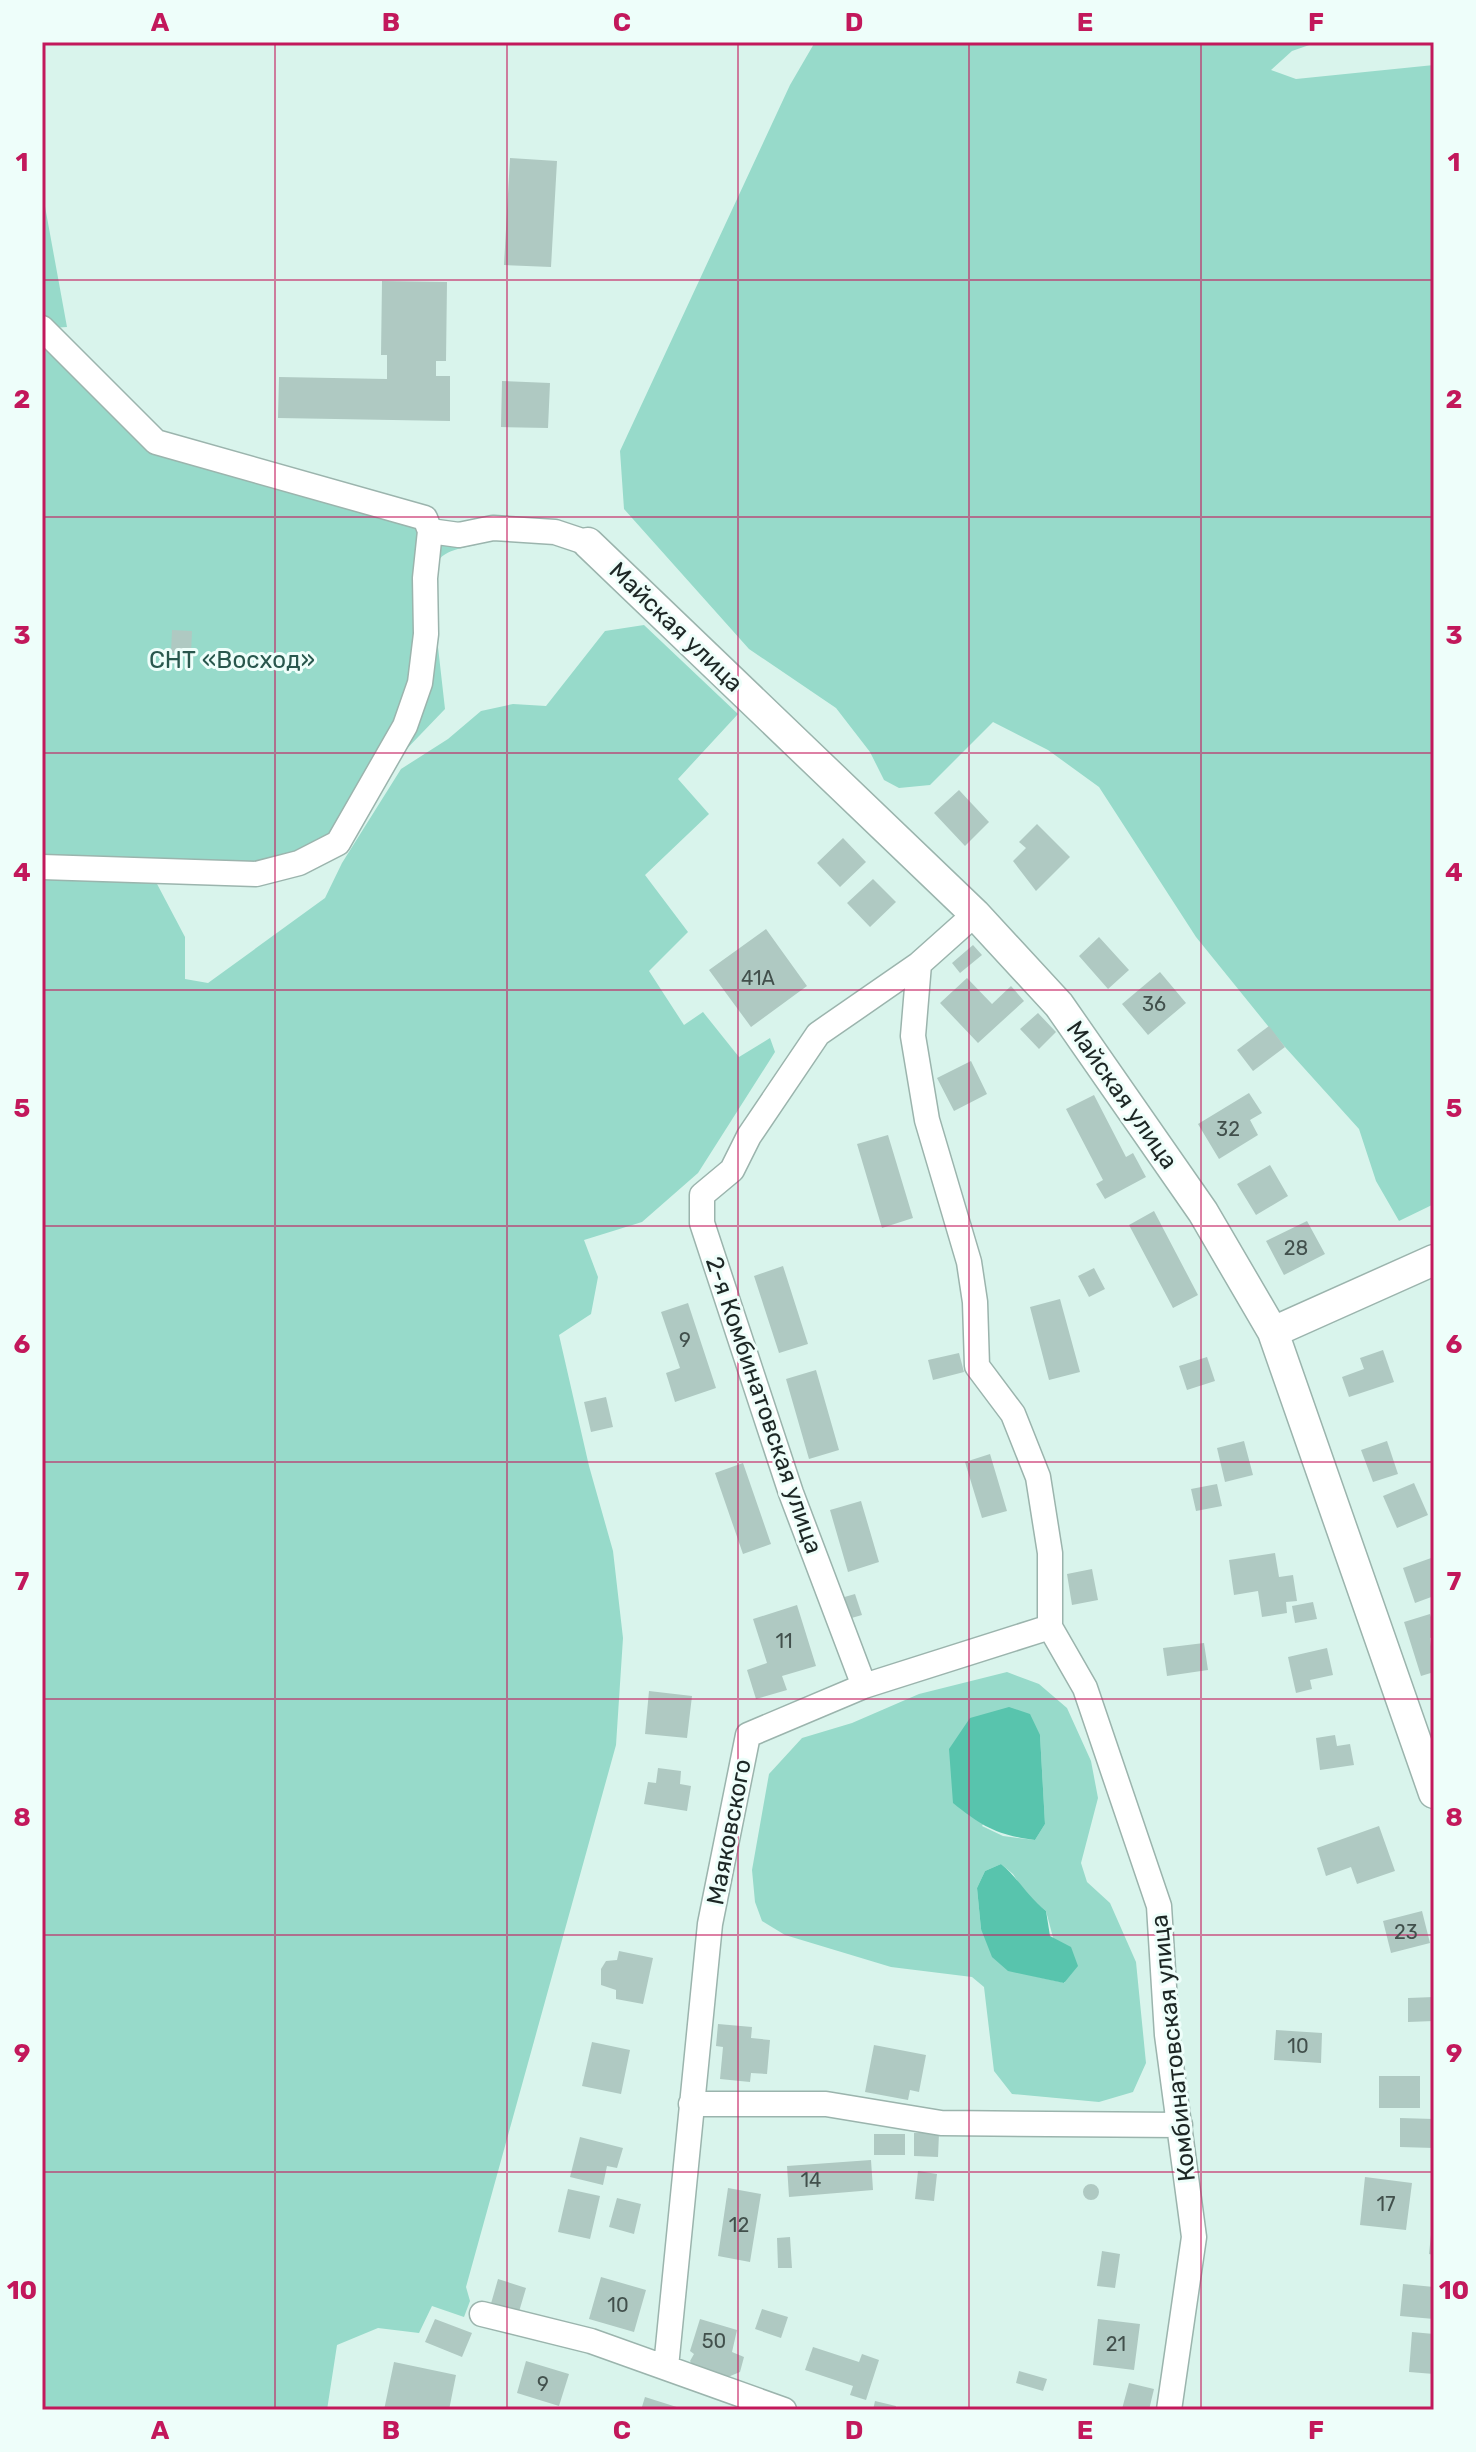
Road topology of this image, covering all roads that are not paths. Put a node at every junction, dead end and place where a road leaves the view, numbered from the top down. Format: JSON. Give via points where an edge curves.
{"nodes":[{"id":1,"x":42,"y":328,"type":"edge"},
{"id":2,"x":430,"y":531,"type":"junction"},
{"id":3,"x":588,"y":543,"type":"joint"},
{"id":4,"x":42,"y":867,"type":"edge"},
{"id":5,"x":975,"y":914,"type":"junction"},
{"id":6,"x":919,"y":964,"type":"junction"},
{"id":7,"x":1434,"y":1260,"type":"edge"},
{"id":8,"x":1273,"y":1332,"type":"junction"},
{"id":9,"x":1050,"y":1627,"type":"junction"},
{"id":10,"x":864,"y":1686,"type":"junction"},
{"id":11,"x":1434,"y":1793,"type":"edge"},
{"id":12,"x":691,"y":2104,"type":"junction"},
{"id":13,"x":1180,"y":2125,"type":"junction"},
{"id":14,"x":482,"y":2314,"type":"dead end"},
{"id":15,"x":666,"y":2367,"type":"junction"},
{"id":16,"x":784,"y":2410,"type":"edge"},
{"id":17,"x":1169,"y":2410,"type":"edge"}],
"edges":[{"from":1,"to":2,"type":"street","via":[[156,442],[425,518]]},
{"from":2,"to":3,"type":"street","via":[[555,532]]},
{"from":2,"to":4,"type":"street","via":[[420,683],[405,726],[338,843],[299,863],[256,874]]},
{"from":3,"to":5,"type":"street","name":"Майская улица"},
{"from":5,"to":6,"type":"street"},
{"from":5,"to":8,"type":"street","name":"Майская улица","via":[[1059,1005],[1203,1212]]},
{"from":6,"to":9,"type":"street","name":"Комбинатовская улица","via":[[913,1036],[927,1120],[969,1262],[977,1366],[1013,1414],[1038,1477],[1050,1553]]},
{"from":6,"to":10,"type":"street","name":"2-я Комбинатовская улица","via":[[818,1034],[732,1170],[702,1195],[702,1223],[791,1493]]},
{"from":7,"to":8,"type":"street"},
{"from":8,"to":11,"type":"street","name":"Майская улица"},
{"from":9,"to":10,"type":"street","name":"Маяковского"},
{"from":9,"to":13,"type":"street","name":"Комбинатовская улица","via":[[1085,1688],[1159,1906],[1167,2035]]},
{"from":10,"to":12,"type":"street","name":"Маяковского","via":[[748,1735],[710,1924]]},
{"from":12,"to":13,"type":"street","via":[[826,2104],[941,2123]]},
{"from":12,"to":15,"type":"street","name":"Маяковского"},
{"from":13,"to":17,"type":"street","name":"Комбинатовская улица","via":[[1194,2237]]},
{"from":14,"to":15,"type":"street","via":[[591,2341]]},
{"from":15,"to":16,"type":"street"}]}
